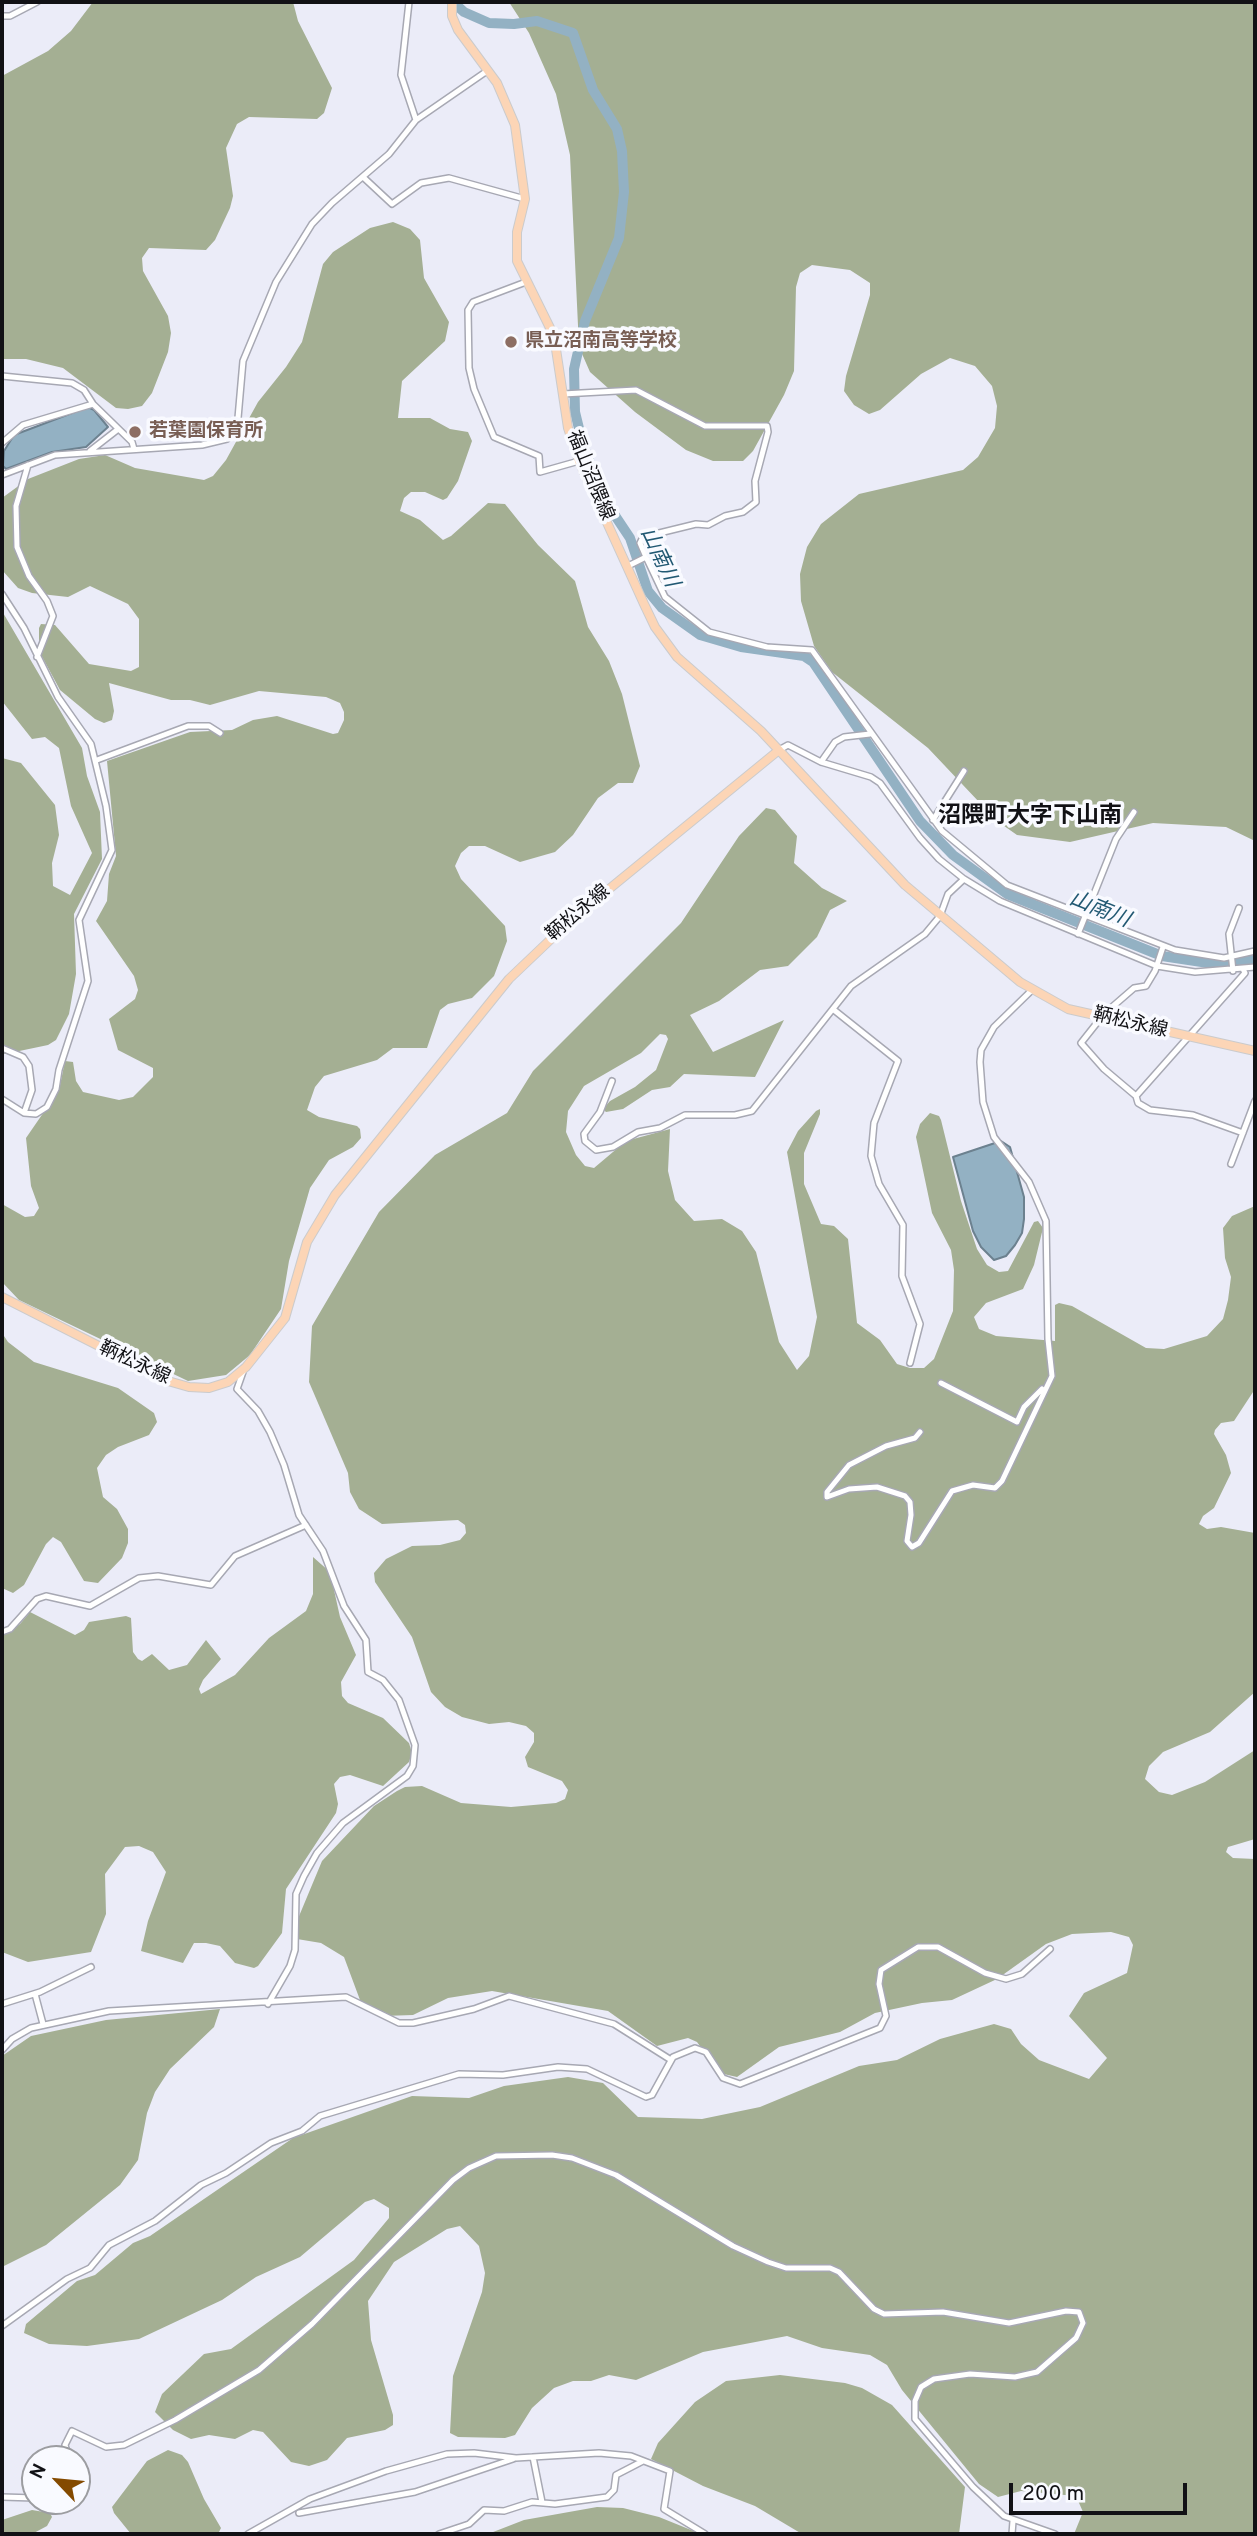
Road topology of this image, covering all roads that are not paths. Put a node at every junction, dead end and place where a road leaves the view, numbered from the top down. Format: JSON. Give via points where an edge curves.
{"nodes":[{"id":1,"x":37,"y":2,"type":"edge"},
{"id":2,"x":409,"y":2,"type":"edge"},
{"id":3,"x":452,"y":4,"type":"edge"},
{"id":4,"x":2,"y":16,"type":"edge"},
{"id":5,"x":487,"y":71,"type":"junction"},
{"id":6,"x":416,"y":120,"type":"junction"},
{"id":7,"x":363,"y":177,"type":"junction"},
{"id":8,"x":526,"y":200,"type":"junction"},
{"id":9,"x":526,"y":282,"type":"junction"},
{"id":10,"x":2,"y":376,"type":"edge"},
{"id":11,"x":565,"y":393,"type":"junction"},
{"id":12,"x":93,"y":404,"type":"junction"},
{"id":13,"x":117,"y":430,"type":"junction"},
{"id":14,"x":2,"y":443,"type":"edge"},
{"id":15,"x":134,"y":449,"type":"junction"},
{"id":16,"x":90,"y":451,"type":"junction"},
{"id":17,"x":579,"y":461,"type":"junction"},
{"id":18,"x":29,"y":465,"type":"junction"},
{"id":19,"x":2,"y":475,"type":"edge"},
{"id":20,"x":646,"y":557,"type":"junction"},
{"id":21,"x":631,"y":565,"type":"junction"},
{"id":22,"x":2,"y":594,"type":"edge"},
{"id":23,"x":37,"y":656,"type":"junction"},
{"id":24,"x":220,"y":733,"type":"dead end"},
{"id":25,"x":868,"y":734,"type":"junction"},
{"id":26,"x":779,"y":750,"type":"junction"},
{"id":27,"x":97,"y":761,"type":"junction"},
{"id":28,"x":821,"y":762,"type":"junction"},
{"id":29,"x":964,"y":771,"type":"dead end"},
{"id":30,"x":1134,"y":812,"type":"dead end"},
{"id":31,"x":933,"y":820,"type":"junction"},
{"id":32,"x":964,"y":879,"type":"junction"},
{"id":33,"x":1239,"y":908,"type":"dead end"},
{"id":34,"x":940,"y":916,"type":"junction"},
{"id":35,"x":1085,"y":916,"type":"junction"},
{"id":36,"x":1079,"y":932,"type":"junction"},
{"id":37,"x":1162,"y":948,"type":"junction"},
{"id":38,"x":1255,"y":951,"type":"edge"},
{"id":39,"x":1232,"y":957,"type":"junction"},
{"id":40,"x":1157,"y":964,"type":"junction"},
{"id":41,"x":1255,"y":967,"type":"edge"},
{"id":42,"x":1233,"y":969,"type":"junction"},
{"id":43,"x":1243,"y":969,"type":"junction"},
{"id":44,"x":1032,"y":990,"type":"junction"},
{"id":45,"x":834,"y":1010,"type":"junction"},
{"id":46,"x":1101,"y":1018,"type":"junction"},
{"id":47,"x":1188,"y":1037,"type":"junction"},
{"id":48,"x":2,"y":1048,"type":"edge"},
{"id":49,"x":1255,"y":1051,"type":"edge"},
{"id":50,"x":612,"y":1081,"type":"dead end"},
{"id":51,"x":1136,"y":1096,"type":"junction"},
{"id":52,"x":2,"y":1098,"type":"edge"},
{"id":53,"x":1255,"y":1101,"type":"edge"},
{"id":54,"x":24,"y":1113,"type":"junction"},
{"id":55,"x":1242,"y":1133,"type":"junction"},
{"id":56,"x":1231,"y":1164,"type":"dead end"},
{"id":57,"x":2,"y":1297,"type":"edge"},
{"id":58,"x":910,"y":1363,"type":"dead end"},
{"id":59,"x":244,"y":1368,"type":"junction"},
{"id":60,"x":941,"y":1383,"type":"dead end"},
{"id":61,"x":1047,"y":1384,"type":"junction"},
{"id":62,"x":920,"y":1432,"type":"dead end"},
{"id":63,"x":306,"y":1525,"type":"junction"},
{"id":64,"x":2,"y":1632,"type":"edge"},
{"id":65,"x":1050,"y":1949,"type":"dead end"},
{"id":66,"x":91,"y":1967,"type":"dead end"},
{"id":67,"x":35,"y":1994,"type":"junction"},
{"id":68,"x":2,"y":2004,"type":"edge"},
{"id":69,"x":268,"y":2004,"type":"junction"},
{"id":70,"x":43,"y":2024,"type":"junction"},
{"id":71,"x":2,"y":2050,"type":"edge"},
{"id":72,"x":671,"y":2060,"type":"junction"},
{"id":73,"x":2,"y":2326,"type":"edge"},
{"id":74,"x":66,"y":2445,"type":"edge"},
{"id":75,"x":533,"y":2457,"type":"junction"},
{"id":76,"x":516,"y":2458,"type":"junction"},
{"id":77,"x":643,"y":2461,"type":"junction"},
{"id":78,"x":2,"y":2497,"type":"edge"},
{"id":79,"x":21,"y":2498,"type":"edge"},
{"id":80,"x":542,"y":2502,"type":"junction"},
{"id":81,"x":299,"y":2513,"type":"dead end"},
{"id":82,"x":1013,"y":2521,"type":"junction"},
{"id":83,"x":248,"y":2534,"type":"edge"},
{"id":84,"x":439,"y":2534,"type":"edge"},
{"id":85,"x":705,"y":2534,"type":"edge"},
{"id":86,"x":1012,"y":2534,"type":"edge"},
{"id":87,"x":1055,"y":2534,"type":"edge"}],
"edges":[{"from":1,"to":4,"type":"street"},
{"from":2,"to":6,"type":"street","via":[[401,75]]},
{"from":3,"to":5,"type":"main road","name":"福山沼隈線","via":[[458,30]]},
{"from":5,"to":6,"type":"street"},
{"from":5,"to":8,"type":"main road","name":"福山沼隈線","via":[[515,125]]},
{"from":6,"to":7,"type":"street"},
{"from":7,"to":8,"type":"street","via":[[392,204],[421,183],[449,178]]},
{"from":7,"to":15,"type":"street","via":[[312,224],[276,282],[243,361],[235,430],[216,443]]},
{"from":8,"to":9,"type":"main road","name":"福山沼隈線","via":[[515,248]]},
{"from":9,"to":11,"type":"main road","name":"福山沼隈線","via":[[554,336]]},
{"from":9,"to":17,"type":"street","via":[[473,302],[468,310],[474,389],[494,437],[539,456],[540,472]]},
{"from":10,"to":12,"type":"street","via":[[72,383],[84,390]]},
{"from":11,"to":17,"type":"main road","name":"福山沼隈線","via":[[568,428]]},
{"from":11,"to":20,"type":"street","via":[[636,390],[705,426],[767,426],[755,481],[756,502],[708,525],[643,537],[640,543]]},
{"from":12,"to":13,"type":"street"},
{"from":12,"to":14,"type":"street","via":[[23,425]]},
{"from":13,"to":15,"type":"street"},
{"from":13,"to":16,"type":"street"},
{"from":15,"to":16,"type":"street"},
{"from":16,"to":18,"type":"street","via":[[55,455]]},
{"from":17,"to":21,"type":"main road","name":"福山沼隈線"},
{"from":18,"to":19,"type":"street"},
{"from":18,"to":23,"type":"street","via":[[16,506],[18,547],[53,616]]},
{"from":20,"to":21,"type":"street"},
{"from":20,"to":25,"type":"street","via":[[665,597],[709,632],[767,647],[811,650],[861,716]]},
{"from":21,"to":26,"type":"main road","name":"福山沼隈線","via":[[655,627],[677,657]]},
{"from":22,"to":23,"type":"street"},
{"from":23,"to":27,"type":"street"},
{"from":24,"to":27,"type":"street","via":[[209,726],[188,726]]},
{"from":25,"to":28,"type":"street","via":[[835,742]]},
{"from":25,"to":31,"type":"street"},
{"from":26,"to":28,"type":"street","via":[[788,745]]},
{"from":26,"to":34,"type":"main road","name":"鞆松永線","via":[[868,848]]},
{"from":26,"to":59,"type":"main road","name":"鞆松永線","via":[[570,921],[509,979],[328,1203],[307,1242],[285,1318]]},
{"from":27,"to":54,"type":"street","via":[[112,850],[79,920],[88,981],[56,1089],[47,1107],[36,1114]]},
{"from":28,"to":32,"type":"street","via":[[880,783],[920,838]]},
{"from":29,"to":31,"type":"street"},
{"from":30,"to":35,"type":"street","via":[[1116,839]]},
{"from":31,"to":35,"type":"street","via":[[1007,885]]},
{"from":32,"to":34,"type":"street","via":[[948,894]]},
{"from":32,"to":36,"type":"street","via":[[1000,901]]},
{"from":33,"to":39,"type":"street","via":[[1229,934]]},
{"from":34,"to":44,"type":"main road","name":"鞆松永線"},
{"from":34,"to":45,"type":"street","via":[[925,934],[851,986]]},
{"from":35,"to":36,"type":"street"},
{"from":35,"to":37,"type":"street"},
{"from":36,"to":40,"type":"street"},
{"from":37,"to":39,"type":"street"},
{"from":37,"to":40,"type":"street"},
{"from":38,"to":39,"type":"street"},
{"from":39,"to":42,"type":"street"},
{"from":40,"to":42,"type":"street","via":[[1180,972]]},
{"from":40,"to":46,"type":"street","via":[[1146,986],[1134,988]]},
{"from":41,"to":43,"type":"street"},
{"from":42,"to":43,"type":"street"},
{"from":43,"to":47,"type":"street","via":[[1245,973]]},
{"from":44,"to":46,"type":"main road","name":"鞆松永線","via":[[1068,1009]]},
{"from":44,"to":61,"type":"street","via":[[993,1027],[980,1062],[983,1102],[994,1137],[1029,1182],[1046,1221],[1048,1339],[1053,1368]]},
{"from":45,"to":50,"type":"street","via":[[746,1114],[685,1115],[596,1150],[585,1142],[584,1134],[600,1112]]},
{"from":45,"to":58,"type":"street","via":[[898,1061],[874,1123],[871,1156],[879,1184],[903,1225],[904,1285],[920,1324]]},
{"from":46,"to":47,"type":"main road","name":"鞆松永線"},
{"from":46,"to":51,"type":"street","via":[[1081,1043]]},
{"from":47,"to":49,"type":"main road","name":"鞆松永線"},
{"from":47,"to":51,"type":"street"},
{"from":48,"to":54,"type":"street","via":[[23,1057],[29,1066],[32,1090]]},
{"from":51,"to":55,"type":"street","via":[[1138,1103],[1150,1110],[1193,1115]]},
{"from":52,"to":54,"type":"street"},
{"from":53,"to":55,"type":"street"},
{"from":55,"to":56,"type":"street"},
{"from":57,"to":59,"type":"main road","name":"鞆松永線","via":[[168,1381],[209,1388],[228,1382]]},
{"from":59,"to":63,"type":"street","via":[[237,1388],[270,1432]]},
{"from":60,"to":61,"type":"street","via":[[1017,1422],[1024,1407]]},
{"from":61,"to":62,"type":"street","via":[[1002,1480],[995,1488],[973,1485],[953,1491],[912,1547],[907,1541],[911,1515],[905,1496],[877,1487],[849,1489],[827,1497],[827,1492],[849,1465]]},
{"from":63,"to":64,"type":"street","via":[[235,1556],[211,1584],[158,1576],[139,1578],[90,1606],[46,1596]]},
{"from":63,"to":69,"type":"street","via":[[330,1565],[344,1606],[366,1640],[368,1672],[383,1680],[399,1699],[413,1737],[413,1766],[397,1785],[343,1823],[317,1853],[296,1894],[298,1929],[290,1966]]},
{"from":65,"to":72,"type":"street","via":[[1022,1974],[1006,1979],[985,1973],[938,1947],[918,1947],[881,1970],[879,1984],[886,2016],[880,2028],[740,2084],[723,2078],[702,2050],[683,2050]]},
{"from":66,"to":67,"type":"street"},
{"from":67,"to":68,"type":"street"},
{"from":67,"to":70,"type":"street"},
{"from":69,"to":70,"type":"street","via":[[109,2011]]},
{"from":69,"to":72,"type":"street","via":[[346,1997],[399,2023],[414,2023],[509,1996],[614,2024]]},
{"from":70,"to":71,"type":"street","via":[[12,2039]]},
{"from":72,"to":73,"type":"street","via":[[652,2095],[646,2097],[587,2069],[558,2067],[503,2075],[459,2074],[320,2116],[302,2131],[271,2143],[201,2185],[155,2221],[109,2245],[90,2268]]},
{"from":74,"to":82,"type":"street","via":[[72,2431],[106,2447],[124,2445],[236,2384],[283,2351],[461,2174],[496,2156],[541,2154],[572,2158],[616,2175],[733,2246],[768,2262],[839,2272],[884,2314],[943,2312],[1009,2323],[1079,2312],[1083,2323],[1076,2338],[1037,2372],[934,2379],[921,2387],[915,2401],[915,2419],[973,2487]]},
{"from":75,"to":76,"type":"street"},
{"from":75,"to":77,"type":"street","via":[[600,2453]]},
{"from":75,"to":80,"type":"street"},
{"from":76,"to":81,"type":"street","via":[[415,2492]]},
{"from":76,"to":83,"type":"street","via":[[474,2453],[424,2459],[310,2498]]},
{"from":77,"to":80,"type":"street","via":[[616,2475],[614,2490],[607,2497]]},
{"from":77,"to":85,"type":"street","via":[[672,2473],[664,2509]]},
{"from":78,"to":79,"type":"street"},
{"from":80,"to":84,"type":"street","via":[[480,2511],[469,2524]]},
{"from":82,"to":86,"type":"street"},
{"from":82,"to":87,"type":"street"}]}
